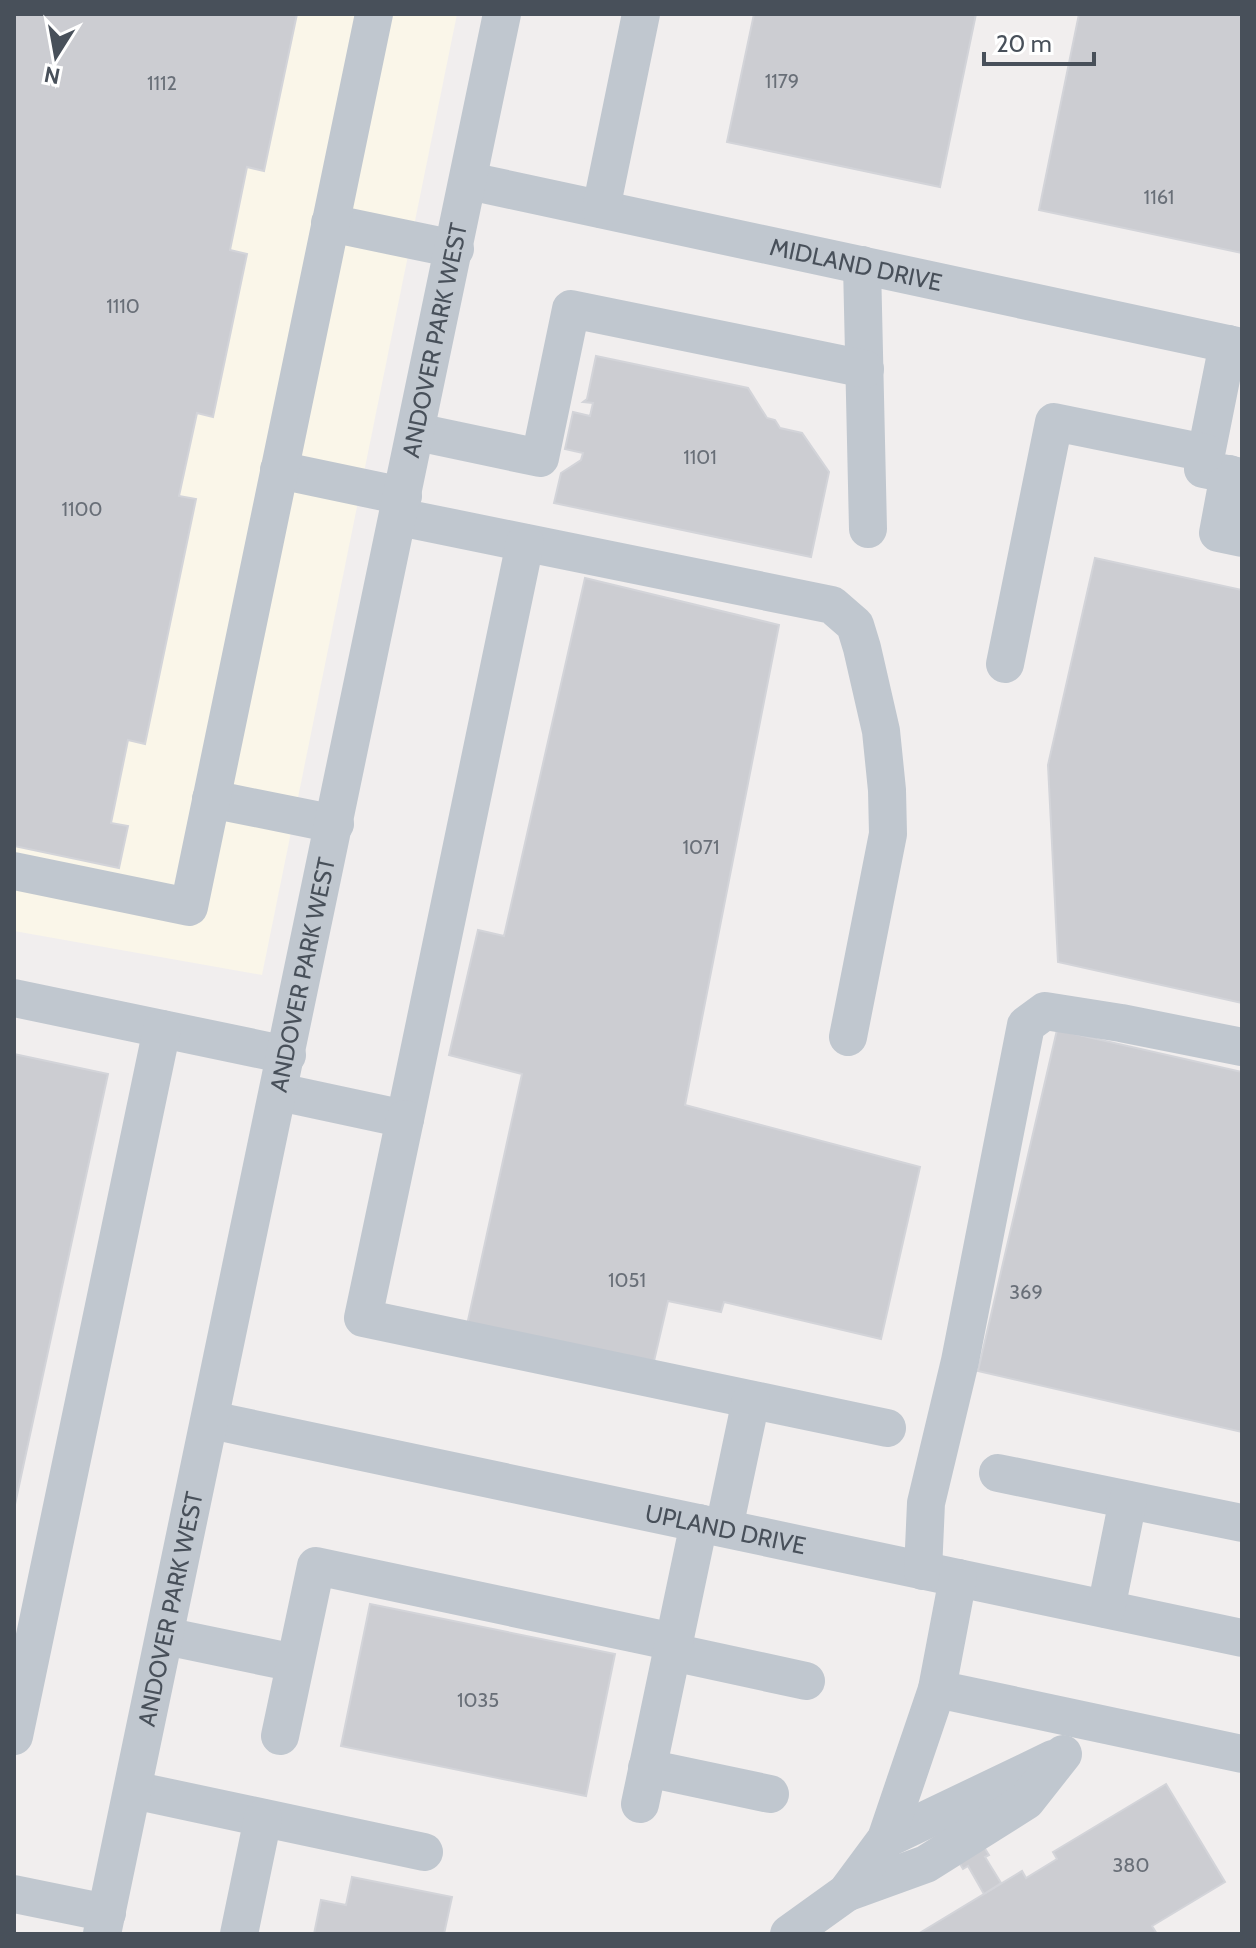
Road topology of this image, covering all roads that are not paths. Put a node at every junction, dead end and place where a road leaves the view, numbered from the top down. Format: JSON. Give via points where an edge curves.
{"nodes":[{"id":1,"x":374,"y":14,"type":"edge"},
{"id":2,"x":502,"y":14,"type":"edge"},
{"id":3,"x":641,"y":14,"type":"edge"},
{"id":4,"x":469,"y":181,"type":"junction"},
{"id":5,"x":601,"y":209,"type":"junction"},
{"id":6,"x":330,"y":223,"type":"junction"},
{"id":7,"x":455,"y":249,"type":"junction"},
{"id":8,"x":862,"y":265,"type":"junction"},
{"id":9,"x":1235,"y":345,"type":"edge"},
{"id":10,"x":865,"y":369,"type":"junction"},
{"id":11,"x":417,"y":432,"type":"junction"},
{"id":12,"x":1226,"y":468,"type":"edge"},
{"id":13,"x":279,"y":470,"type":"junction"},
{"id":14,"x":401,"y":506,"type":"junction"},
{"id":15,"x":868,"y":529,"type":"dead end"},
{"id":16,"x":1242,"y":538,"type":"edge"},
{"id":17,"x":525,"y":543,"type":"junction"},
{"id":18,"x":1005,"y":664,"type":"dead end"},
{"id":19,"x":211,"y":799,"type":"junction"},
{"id":20,"x":335,"y":824,"type":"junction"},
{"id":21,"x":14,"y":871,"type":"edge"},
{"id":22,"x":14,"y":998,"type":"edge"},
{"id":23,"x":162,"y":1029,"type":"junction"},
{"id":24,"x":848,"y":1037,"type":"dead end"},
{"id":25,"x":1242,"y":1047,"type":"edge"},
{"id":26,"x":287,"y":1055,"type":"junction"},
{"id":27,"x":279,"y":1092,"type":"junction"},
{"id":28,"x":405,"y":1119,"type":"junction"},
{"id":29,"x":751,"y":1400,"type":"junction"},
{"id":30,"x":211,"y":1420,"type":"junction"},
{"id":31,"x":887,"y":1428,"type":"dead end"},
{"id":32,"x":998,"y":1473,"type":"dead end"},
{"id":33,"x":1128,"y":1500,"type":"junction"},
{"id":34,"x":1242,"y":1523,"type":"edge"},
{"id":35,"x":712,"y":1526,"type":"junction"},
{"id":36,"x":941,"y":1574,"type":"junction"},
{"id":37,"x":1106,"y":1609,"type":"junction"},
{"id":38,"x":165,"y":1636,"type":"junction"},
{"id":39,"x":1242,"y":1638,"type":"edge"},
{"id":40,"x":673,"y":1647,"type":"junction"},
{"id":41,"x":295,"y":1663,"type":"junction"},
{"id":42,"x":806,"y":1681,"type":"dead end"},
{"id":43,"x":937,"y":1689,"type":"junction"},
{"id":44,"x":1116,"y":1729,"type":"junction"},
{"id":45,"x":14,"y":1736,"type":"edge"},
{"id":46,"x":280,"y":1736,"type":"dead end"},
{"id":47,"x":1063,"y":1754,"type":"junction"},
{"id":48,"x":1242,"y":1754,"type":"edge"},
{"id":49,"x":133,"y":1790,"type":"junction"},
{"id":50,"x":770,"y":1794,"type":"dead end"},
{"id":51,"x":263,"y":1818,"type":"junction"},
{"id":52,"x":886,"y":1839,"type":"junction"},
{"id":53,"x":424,"y":1852,"type":"dead end"},
{"id":54,"x":846,"y":1893,"type":"junction"},
{"id":55,"x":14,"y":1894,"type":"edge"},
{"id":56,"x":105,"y":1924,"type":"edge"},
{"id":57,"x":239,"y":1934,"type":"edge"},
{"id":58,"x":789,"y":1934,"type":"edge"}],
"edges":[{"from":1,"to":6,"type":"street"},
{"from":2,"to":4,"type":"street","name":"ANDOVER PARK WEST"},
{"from":3,"to":5,"type":"street"},
{"from":4,"to":5,"type":"street","name":"MIDLAND DRIVE"},
{"from":4,"to":7,"type":"street","name":"ANDOVER PARK WEST"},
{"from":5,"to":8,"type":"street","name":"MIDLAND DRIVE"},
{"from":6,"to":7,"type":"street"},
{"from":6,"to":13,"type":"street"},
{"from":7,"to":11,"type":"street","name":"ANDOVER PARK WEST"},
{"from":8,"to":9,"type":"street","name":"MIDLAND DRIVE"},
{"from":8,"to":10,"type":"street"},
{"from":9,"to":12,"type":"street"},
{"from":10,"to":11,"type":"street","via":[[571,309],[540,458]]},
{"from":10,"to":15,"type":"street"},
{"from":11,"to":14,"type":"street","name":"ANDOVER PARK WEST"},
{"from":12,"to":16,"type":"street","via":[[1218,533]]},
{"from":12,"to":18,"type":"street","via":[[1054,422]]},
{"from":13,"to":14,"type":"street"},
{"from":13,"to":19,"type":"street"},
{"from":14,"to":17,"type":"street"},
{"from":14,"to":20,"type":"street","name":"ANDOVER PARK WEST"},
{"from":17,"to":24,"type":"street","via":[[832,605],[855,625],[881,731],[888,834]]},
{"from":17,"to":28,"type":"street"},
{"from":19,"to":20,"type":"street"},
{"from":19,"to":21,"type":"street","via":[[189,907]]},
{"from":20,"to":26,"type":"street","name":"ANDOVER PARK WEST"},
{"from":22,"to":23,"type":"street"},
{"from":23,"to":26,"type":"street"},
{"from":23,"to":45,"type":"street"},
{"from":25,"to":36,"type":"street","via":[[1045,1011],[1026,1025],[960,1361],[926,1503]]},
{"from":26,"to":27,"type":"street","name":"ANDOVER PARK WEST"},
{"from":27,"to":28,"type":"street"},
{"from":27,"to":30,"type":"street","name":"ANDOVER PARK WEST"},
{"from":28,"to":29,"type":"street","via":[[363,1318]]},
{"from":29,"to":31,"type":"street"},
{"from":29,"to":35,"type":"street"},
{"from":30,"to":35,"type":"street","name":"UPLAND DRIVE"},
{"from":30,"to":38,"type":"street","name":"ANDOVER PARK WEST"},
{"from":32,"to":33,"type":"street"},
{"from":33,"to":34,"type":"street"},
{"from":33,"to":37,"type":"street"},
{"from":35,"to":36,"type":"street","name":"UPLAND DRIVE"},
{"from":35,"to":40,"type":"street"},
{"from":36,"to":37,"type":"street","name":"UPLAND DRIVE"},
{"from":36,"to":43,"type":"street"},
{"from":37,"to":39,"type":"street","name":"UPLAND DRIVE"},
{"from":38,"to":41,"type":"street"},
{"from":38,"to":49,"type":"street","name":"ANDOVER PARK WEST"},
{"from":40,"to":41,"type":"street","via":[[316,1566]]},
{"from":40,"to":42,"type":"street"},
{"from":40,"to":50,"type":"street","via":[[643,1786]]},
{"from":41,"to":46,"type":"street"},
{"from":43,"to":44,"type":"street"},
{"from":43,"to":52,"type":"street"},
{"from":44,"to":47,"type":"street"},
{"from":44,"to":48,"type":"street"},
{"from":47,"to":52,"type":"street"},
{"from":47,"to":54,"type":"street","via":[[1026,1801],[926,1864]]},
{"from":49,"to":51,"type":"street"},
{"from":49,"to":56,"type":"street","name":"ANDOVER PARK WEST"},
{"from":51,"to":53,"type":"street"},
{"from":51,"to":57,"type":"street"},
{"from":52,"to":54,"type":"street"},
{"from":54,"to":58,"type":"street"},
{"from":55,"to":56,"type":"street"}]}
